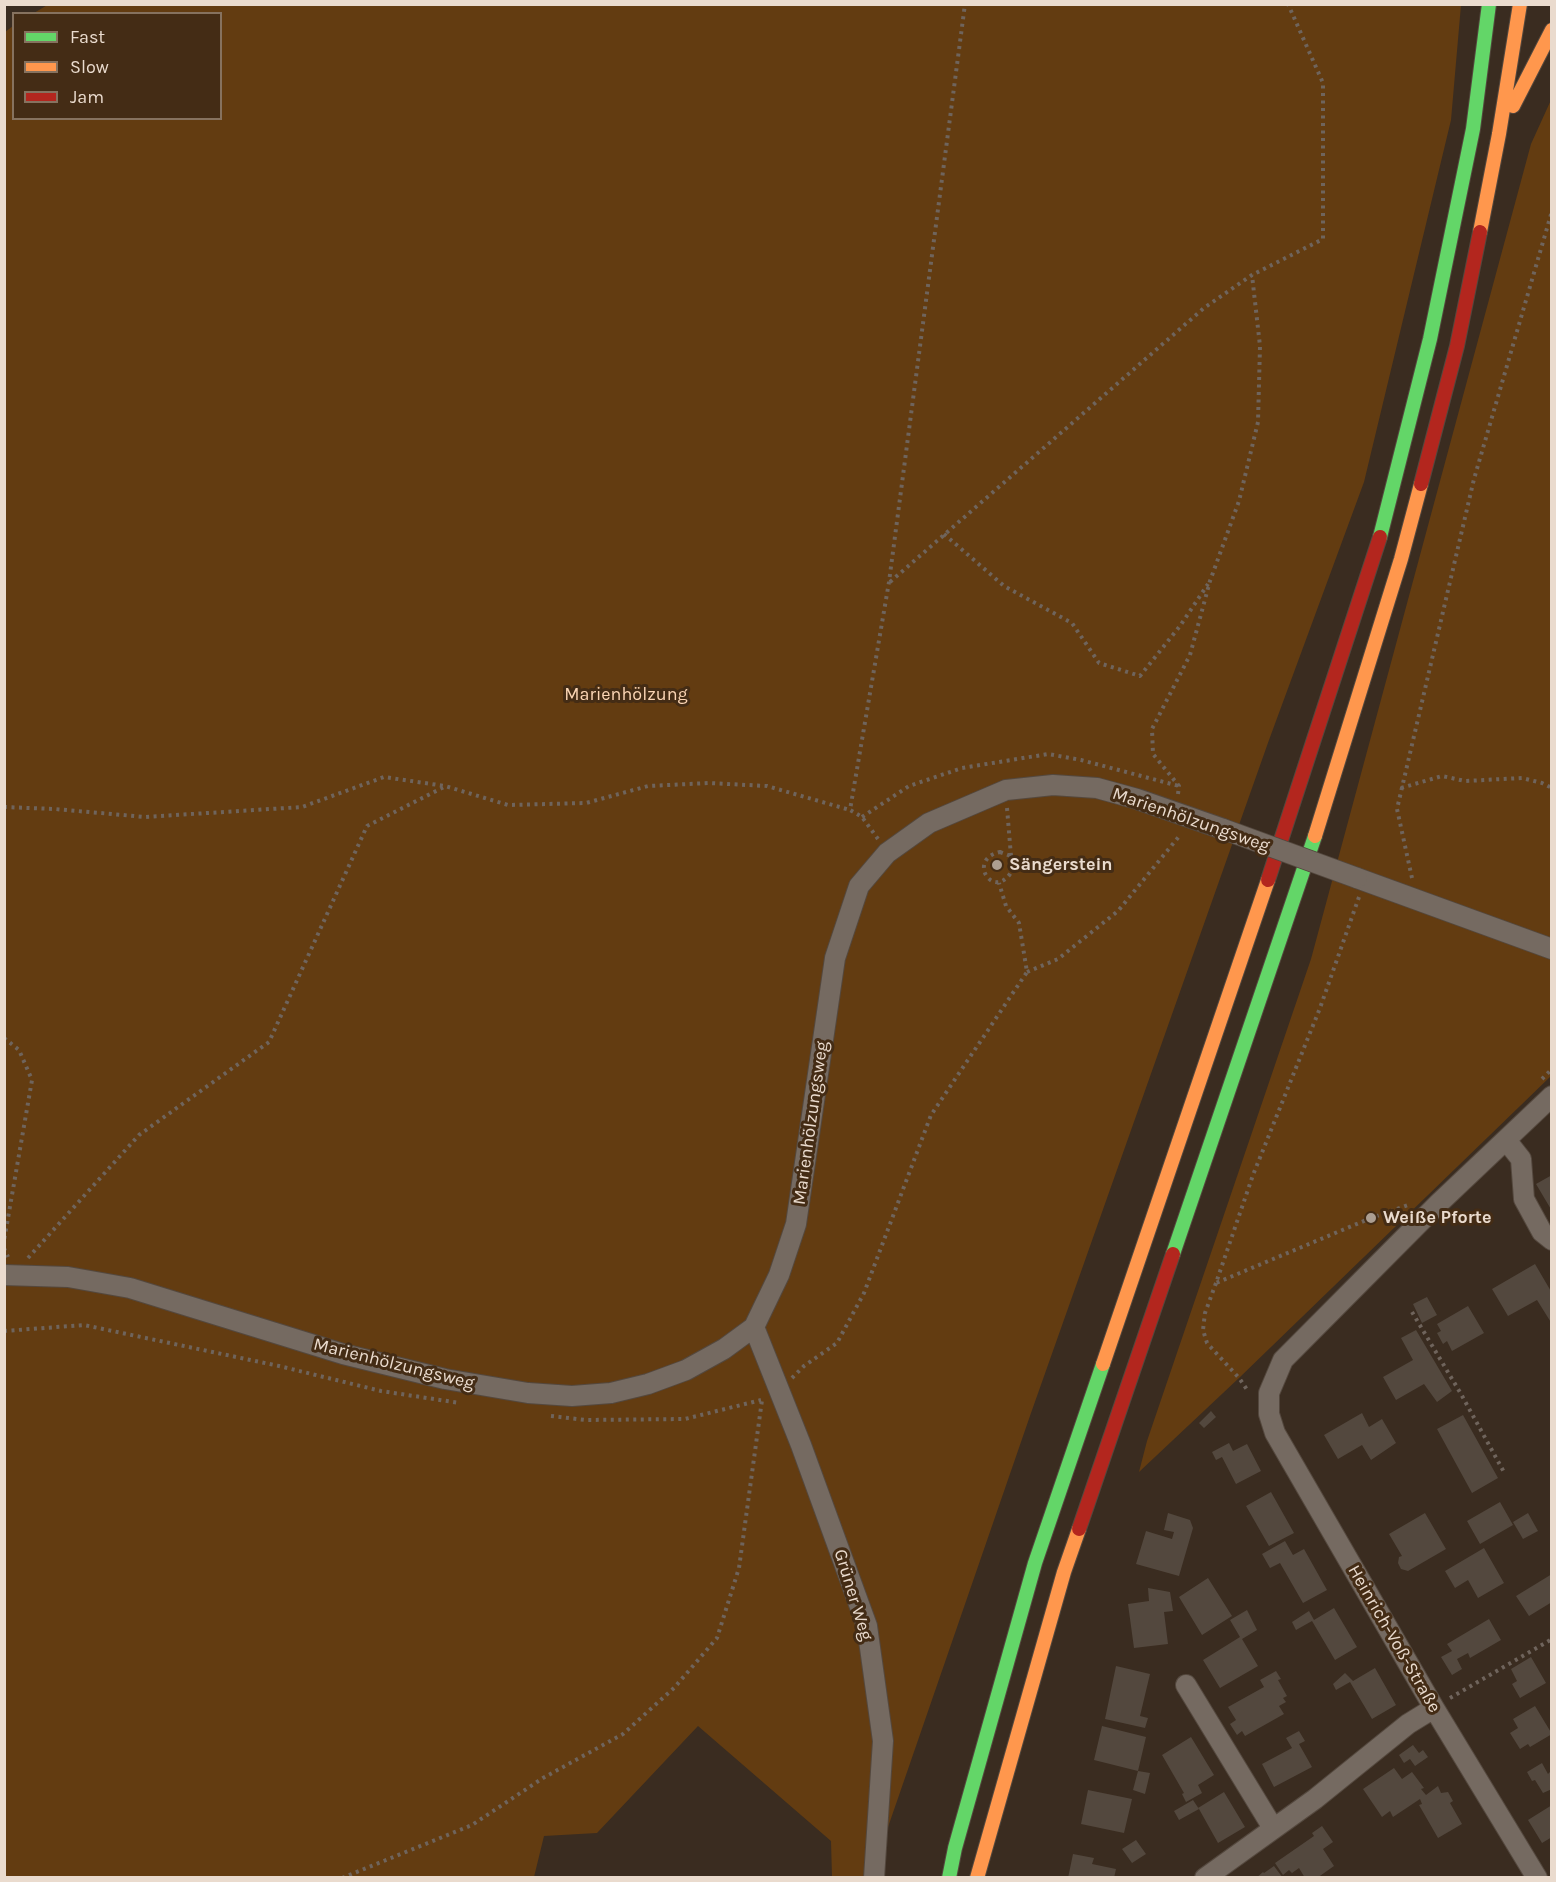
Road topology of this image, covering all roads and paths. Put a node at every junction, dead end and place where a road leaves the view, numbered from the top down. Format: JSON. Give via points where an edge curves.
{"nodes":[{"id":1,"x":965,"y":4,"type":"edge"},
{"id":2,"x":1288,"y":4,"type":"edge"},
{"id":3,"x":1489,"y":4,"type":"edge"},
{"id":4,"x":1520,"y":4,"type":"edge"},
{"id":5,"x":1551,"y":30,"type":"edge"},
{"id":6,"x":1499,"y":134,"type":"junction"},
{"id":7,"x":1551,"y":211,"type":"edge"},
{"id":8,"x":1252,"y":276,"type":"junction"},
{"id":9,"x":944,"y":534,"type":"junction"},
{"id":10,"x":1210,"y":581,"type":"junction"},
{"id":11,"x":889,"y":582,"type":"junction"},
{"id":12,"x":445,"y":786,"type":"junction"},
{"id":13,"x":1401,"y":788,"type":"junction"},
{"id":14,"x":1551,"y":788,"type":"edge"},
{"id":15,"x":1006,"y":790,"type":"junction"},
{"id":16,"x":4,"y":807,"type":"edge"},
{"id":17,"x":850,"y":810,"type":"junction"},
{"id":18,"x":1183,"y":815,"type":"junction"},
{"id":19,"x":887,"y":853,"type":"junction"},
{"id":20,"x":1011,"y":856,"type":"junction"},
{"id":21,"x":1361,"y":879,"type":"junction"},
{"id":22,"x":999,"y":883,"type":"junction"},
{"id":23,"x":1417,"y":900,"type":"junction"},
{"id":24,"x":1551,"y":949,"type":"edge"},
{"id":25,"x":1027,"y":972,"type":"junction"},
{"id":26,"x":4,"y":1038,"type":"edge"},
{"id":27,"x":1551,"y":1096,"type":"edge"},
{"id":28,"x":1506,"y":1140,"type":"junction"},
{"id":29,"x":1438,"y":1204,"type":"junction"},
{"id":30,"x":1551,"y":1240,"type":"edge"},
{"id":31,"x":4,"y":1241,"type":"edge"},
{"id":32,"x":9,"y":1275,"type":"edge"},
{"id":33,"x":1216,"y":1283,"type":"junction"},
{"id":34,"x":1412,"y":1312,"type":"dead end"},
{"id":35,"x":754,"y":1327,"type":"junction"},
{"id":36,"x":781,"y":1391,"type":"junction"},
{"id":37,"x":1248,"y":1391,"type":"dead end"},
{"id":38,"x":1505,"y":1474,"type":"dead end"},
{"id":39,"x":1551,"y":1639,"type":"edge"},
{"id":40,"x":1186,"y":1685,"type":"dead end"},
{"id":41,"x":1434,"y":1708,"type":"junction"},
{"id":42,"x":1273,"y":1828,"type":"junction"},
{"id":43,"x":342,"y":1878,"type":"edge"},
{"id":44,"x":874,"y":1878,"type":"edge"},
{"id":45,"x":949,"y":1878,"type":"edge"},
{"id":46,"x":977,"y":1878,"type":"edge"},
{"id":47,"x":1205,"y":1878,"type":"edge"},
{"id":48,"x":1537,"y":1878,"type":"edge"}],
"edges":[{"from":1,"to":11,"type":"path"},
{"from":2,"to":8,"type":"path","via":[[1323,83],[1323,240]]},
{"from":3,"to":45,"type":"highway","via":[[1473,129],[1430,339],[1377,547],[1035,1563]]},
{"from":4,"to":6,"type":"highway"},
{"from":5,"to":6,"type":"highway"},
{"from":6,"to":46,"type":"highway","via":[[1456,346],[1401,559],[1314,841],[1064,1572]]},
{"from":7,"to":13,"type":"path","via":[[1474,479]]},
{"from":8,"to":9,"type":"path","via":[[1204,308]]},
{"from":8,"to":10,"type":"path","via":[[1260,346],[1258,422],[1239,501]]},
{"from":9,"to":10,"type":"path","via":[[1004,586],[1072,623],[1099,663],[1140,676]]},
{"from":9,"to":11,"type":"path"},
{"from":10,"to":18,"type":"path","via":[[1190,655],[1152,729],[1153,754],[1179,786]]},
{"from":11,"to":17,"type":"path"},
{"from":12,"to":16,"type":"path","via":[[384,777],[302,807],[145,817]]},
{"from":12,"to":17,"type":"path","via":[[508,806],[586,803],[648,786],[767,786]]},
{"from":12,"to":32,"type":"path","via":[[368,826],[269,1042],[139,1135]]},
{"from":13,"to":14,"type":"path","via":[[1442,776],[1465,781],[1522,778]]},
{"from":13,"to":23,"type":"path","via":[[1397,809]]},
{"from":15,"to":18,"type":"street","name":"Marienhölzungsweg","via":[[1053,785],[1097,788]]},
{"from":15,"to":19,"type":"street","name":"Marienhölzungsweg","via":[[928,823]]},
{"from":15,"to":20,"type":"path"},
{"from":17,"to":19,"type":"path","via":[[862,817]]},
{"from":18,"to":21,"type":"street","name":"Marienhölzungsweg","bridge":true},
{"from":18,"to":25,"type":"path","via":[[1179,838],[1118,911],[1058,959]]},
{"from":19,"to":35,"type":"street","name":"Marienhölzungsweg","via":[[859,886],[836,958],[796,1224],[779,1275]]},
{"from":20,"to":22,"type":"path","via":[[1012,870]]},
{"from":20,"to":22,"type":"path","via":[[1000,852],[987,857],[984,871],[989,880]]},
{"from":21,"to":23,"type":"street","name":"Marienhölzungsweg"},
{"from":21,"to":33,"type":"path","via":[[1320,1008],[1253,1175]]},
{"from":22,"to":25,"type":"path","via":[[1006,906],[1019,923]]},
{"from":23,"to":24,"type":"street","name":"Marienhölzungsweg"},
{"from":25,"to":36,"type":"path","via":[[931,1115],[864,1293],[837,1343],[804,1366]]},
{"from":26,"to":31,"type":"path","via":[[19,1050],[32,1080]]},
{"from":27,"to":28,"type":"street"},
{"from":28,"to":29,"type":"street"},
{"from":28,"to":30,"type":"street","via":[[1521,1159],[1524,1199],[1542,1232]]},
{"from":29,"to":33,"type":"path","via":[[1418,1202],[1371,1218]]},
{"from":29,"to":41,"type":"street","name":"Heinrich-Voß-Straße","via":[[1283,1360],[1269,1394],[1269,1414],[1275,1433]]},
{"from":32,"to":35,"type":"street","name":"Marienhölzungsweg","via":[[68,1277],[130,1288],[343,1354],[445,1379],[528,1393],[572,1396],[611,1393],[648,1384],[705,1360]]},
{"from":33,"to":37,"type":"path","via":[[1203,1330],[1207,1343]]},
{"from":34,"to":38,"type":"path"},
{"from":35,"to":36,"type":"street","name":"Grüner Weg"},
{"from":36,"to":43,"type":"path","via":[[761,1400],[739,1568],[717,1638],[674,1688],[623,1734],[543,1778],[472,1825]]},
{"from":36,"to":44,"type":"street","name":"Grüner Weg","via":[[867,1626],[883,1741]]},
{"from":39,"to":41,"type":"path"},
{"from":40,"to":42,"type":"street"},
{"from":41,"to":42,"type":"street"},
{"from":41,"to":48,"type":"street","name":"Heinrich-Voß-Straße"},
{"from":42,"to":47,"type":"street"}]}
